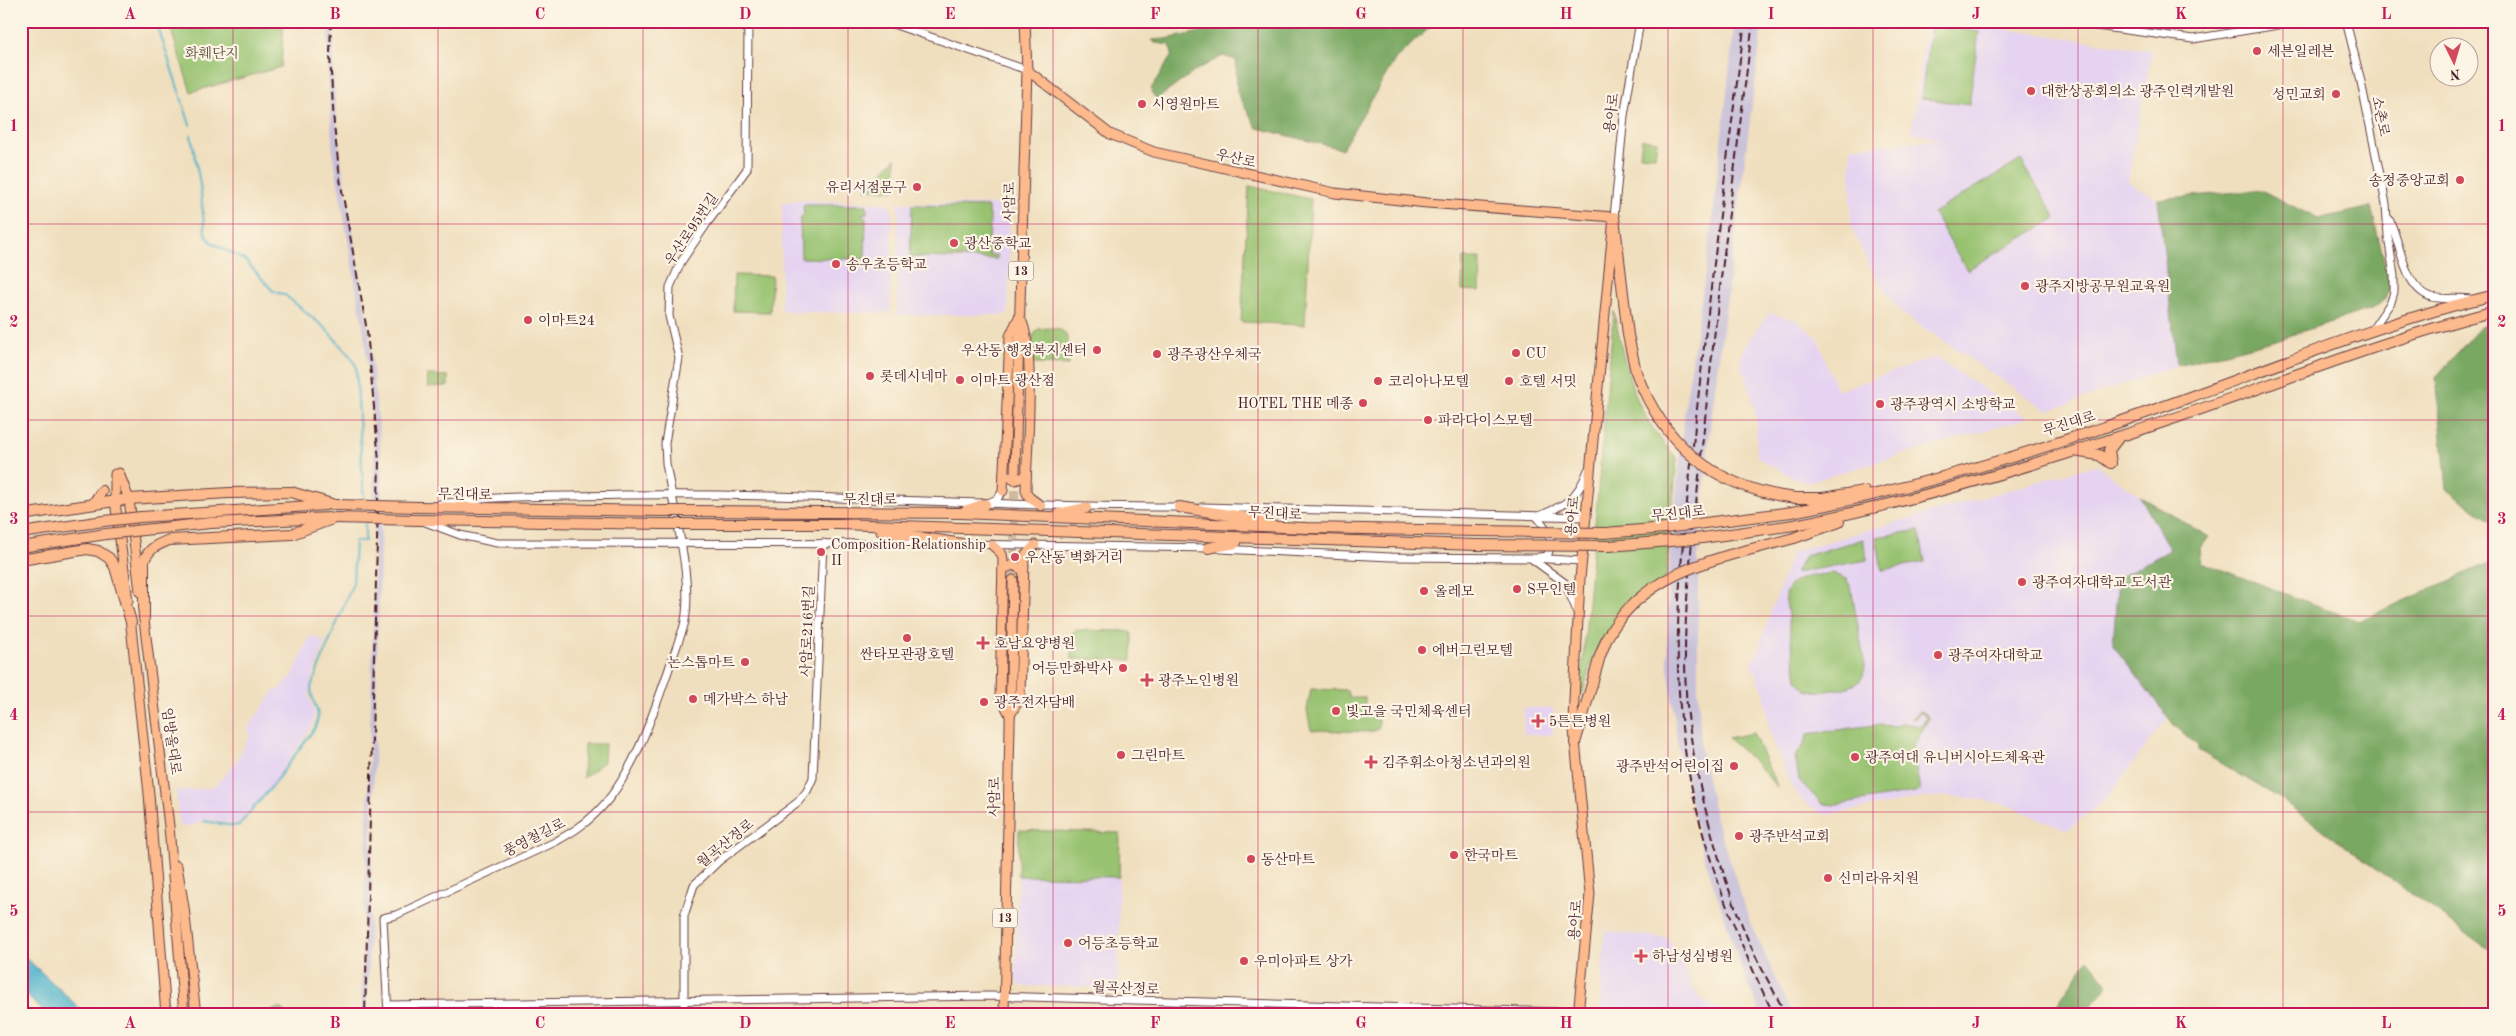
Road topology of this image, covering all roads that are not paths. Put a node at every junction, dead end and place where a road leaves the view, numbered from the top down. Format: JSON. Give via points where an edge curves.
{"nodes":[{"id":1,"x":748,"y":21,"type":"edge"},
{"id":2,"x":884,"y":21,"type":"edge"},
{"id":3,"x":1025,"y":21,"type":"edge"},
{"id":4,"x":1640,"y":21,"type":"edge"},
{"id":5,"x":2059,"y":21,"type":"edge"},
{"id":6,"x":2303,"y":21,"type":"edge"},
{"id":7,"x":2346,"y":21,"type":"edge"},
{"id":8,"x":1027,"y":70,"type":"junction"},
{"id":9,"x":2388,"y":216,"type":"junction"},
{"id":10,"x":1614,"y":217,"type":"junction"},
{"id":11,"x":2495,"y":295,"type":"edge"},
{"id":12,"x":2473,"y":300,"type":"junction"},
{"id":13,"x":2495,"y":311,"type":"edge"},
{"id":14,"x":1019,"y":317,"type":"junction"},
{"id":15,"x":2372,"y":330,"type":"junction"},
{"id":16,"x":2119,"y":437,"type":"junction"},
{"id":17,"x":2072,"y":451,"type":"junction"},
{"id":18,"x":1590,"y":464,"type":"junction"},
{"id":19,"x":1015,"y":473,"type":"tunnel mouth"},
{"id":20,"x":1004,"y":474,"type":"junction"},
{"id":21,"x":1026,"y":476,"type":"junction"},
{"id":22,"x":1912,"y":485,"type":"junction"},
{"id":23,"x":102,"y":491,"type":"dead end"},
{"id":24,"x":1003,"y":491,"type":"joint"},
{"id":25,"x":671,"y":494,"type":"junction"},
{"id":26,"x":129,"y":499,"type":"junction"},
{"id":27,"x":115,"y":501,"type":"junction"},
{"id":28,"x":93,"y":504,"type":"junction"},
{"id":29,"x":985,"y":504,"type":"junction"},
{"id":30,"x":335,"y":505,"type":"junction"},
{"id":31,"x":1040,"y":506,"type":"junction"},
{"id":32,"x":420,"y":507,"type":"junction"},
{"id":33,"x":1179,"y":507,"type":"junction"},
{"id":34,"x":1086,"y":508,"type":"junction"},
{"id":35,"x":1871,"y":510,"type":"junction"},
{"id":36,"x":960,"y":513,"type":"junction"},
{"id":37,"x":21,"y":514,"type":"edge"},
{"id":38,"x":1046,"y":517,"type":"junction"},
{"id":39,"x":1538,"y":517,"type":"junction"},
{"id":40,"x":1587,"y":517,"type":"junction"},
{"id":41,"x":335,"y":518,"type":"junction"},
{"id":42,"x":420,"y":520,"type":"junction"},
{"id":43,"x":838,"y":524,"type":"junction"},
{"id":44,"x":1306,"y":528,"type":"junction"},
{"id":45,"x":21,"y":534,"type":"edge"},
{"id":46,"x":1258,"y":539,"type":"junction"},
{"id":47,"x":823,"y":542,"type":"junction"},
{"id":48,"x":680,"y":544,"type":"junction"},
{"id":49,"x":962,"y":544,"type":"junction"},
{"id":50,"x":992,"y":545,"type":"junction"},
{"id":51,"x":1035,"y":545,"type":"junction"},
{"id":52,"x":21,"y":547,"type":"edge"},
{"id":53,"x":1208,"y":548,"type":"junction"},
{"id":54,"x":1532,"y":558,"type":"junction"},
{"id":55,"x":21,"y":560,"type":"edge"},
{"id":56,"x":1582,"y":562,"type":"junction"},
{"id":57,"x":1003,"y":569,"type":"junction"},
{"id":58,"x":1023,"y":570,"type":"junction"},
{"id":59,"x":1013,"y":580,"type":"tunnel mouth"},
{"id":60,"x":1578,"y":615,"type":"junction"},
{"id":61,"x":144,"y":617,"type":"junction"},
{"id":62,"x":130,"y":622,"type":"junction"},
{"id":63,"x":1010,"y":715,"type":"junction"},
{"id":64,"x":817,"y":721,"type":"joint"},
{"id":65,"x":1575,"y":742,"type":"junction"},
{"id":66,"x":169,"y":826,"type":"junction"},
{"id":67,"x":1004,"y":997,"type":"junction"},
{"id":68,"x":684,"y":1001,"type":"junction"},
{"id":69,"x":388,"y":1005,"type":"junction"},
{"id":70,"x":166,"y":1015,"type":"edge"},
{"id":71,"x":184,"y":1015,"type":"edge"},
{"id":72,"x":196,"y":1015,"type":"edge"},
{"id":73,"x":388,"y":1015,"type":"edge"},
{"id":74,"x":684,"y":1015,"type":"edge"},
{"id":75,"x":1004,"y":1015,"type":"edge"},
{"id":76,"x":1567,"y":1015,"type":"edge"},
{"id":77,"x":1578,"y":1015,"type":"edge"}],
"edges":[{"from":1,"to":25,"type":"street","name":"우산로95번길","via":[[747,169],[681,262],[670,287],[669,316],[679,358],[666,444]]},
{"from":2,"to":8,"type":"street","name":"우산로"},
{"from":3,"to":8,"type":"main road","name":"사암로","number":"13"},
{"from":4,"to":10,"type":"street","name":"용아로","via":[[1624,116]]},
{"from":5,"to":6,"type":"street","via":[[2193,39]]},
{"from":7,"to":9,"type":"street","name":"소촌로"},
{"from":8,"to":10,"type":"main road","name":"우산로","via":[[1110,134],[1154,152],[1335,193]]},
{"from":8,"to":14,"type":"main road","name":"사암로","number":"13"},
{"from":9,"to":12,"type":"street","via":[[2397,234],[2405,268],[2419,290],[2430,296]]},
{"from":9,"to":15,"type":"street","via":[[2394,292]]},
{"from":10,"to":18,"type":"main road","name":"용아로"},
{"from":10,"to":22,"type":"highway","bridge":true,"via":[[1628,335],[1636,372],[1665,427],[1685,451],[1719,476],[1774,496],[1822,498]]},
{"from":11,"to":12,"type":"highway","name":"무진대로"},
{"from":12,"to":15,"type":"highway","name":"무진대로"},
{"from":13,"to":16,"type":"highway","name":"무진대로","via":[[2376,346]]},
{"from":14,"to":19,"type":"main road","name":"사암로","number":"13"},
{"from":14,"to":20,"type":"main road","via":[[1010,336]]},
{"from":14,"to":21,"type":"main road","via":[[1025,323],[1029,352]]},
{"from":15,"to":22,"type":"highway","name":"무진대로","via":[[2126,420]]},
{"from":16,"to":17,"type":"highway","name":"무진대로"},
{"from":16,"to":17,"type":"highway","via":[[2109,450],[2111,463],[2099,456]]},
{"from":17,"to":35,"type":"highway","name":"무진대로"},
{"from":18,"to":39,"type":"street","via":[[1576,496]]},
{"from":18,"to":40,"type":"main road","name":"용아로"},
{"from":20,"to":21,"type":"main road","via":[[1015,480]]},
{"from":20,"to":24,"type":"main road"},
{"from":21,"to":31,"type":"main road","via":[[1026,494]]},
{"from":22,"to":44,"type":"highway","name":"무진대로","bridge":true,"via":[[1792,512],[1615,532]]},
{"from":23,"to":28,"type":"highway"},
{"from":24,"to":29,"type":"street","via":[[997,499]]},
{"from":25,"to":29,"type":"street","name":"무진대로"},
{"from":25,"to":32,"type":"street","name":"무진대로","via":[[497,498]]},
{"from":25,"to":48,"type":"street","name":"우산로95번길"},
{"from":26,"to":27,"type":"highway"},
{"from":26,"to":27,"type":"main road","name":"임방울대로","via":[[117,474]]},
{"from":26,"to":30,"type":"highway","via":[[291,492]]},
{"from":26,"to":61,"type":"main road","name":"임방울대로"},
{"from":27,"to":28,"type":"highway"},
{"from":27,"to":62,"type":"main road","name":"임방울대로"},
{"from":28,"to":37,"type":"highway"},
{"from":29,"to":31,"type":"street","name":"무진대로"},
{"from":29,"to":36,"type":"highway"},
{"from":30,"to":32,"type":"highway","name":"무진대로","bridge":true},
{"from":30,"to":45,"type":"highway","name":"무진대로","bridge":true,"via":[[141,516]]},
{"from":31,"to":34,"type":"street","name":"무진대로"},
{"from":32,"to":36,"type":"highway","name":"무진대로","bridge":true},
{"from":33,"to":34,"type":"street","name":"무진대로"},
{"from":33,"to":39,"type":"street","name":"무진대로"},
{"from":33,"to":44,"type":"highway"},
{"from":34,"to":38,"type":"highway"},
{"from":35,"to":46,"type":"highway","name":"무진대로","bridge":true,"via":[[1720,536],[1625,545],[1567,547]]},
{"from":35,"to":65,"type":"highway","bridge":true,"via":[[1794,538],[1696,565],[1646,591],[1629,606],[1607,638]]},
{"from":36,"to":38,"type":"highway","name":"무진대로"},
{"from":38,"to":44,"type":"highway","name":"무진대로"},
{"from":39,"to":40,"type":"street","name":"무진대로"},
{"from":39,"to":54,"type":"street","via":[[1551,540],[1551,549],[1547,556]]},
{"from":40,"to":56,"type":"main road","name":"용아로"},
{"from":41,"to":42,"type":"highway","name":"무진대로","bridge":true},
{"from":41,"to":52,"type":"highway","name":"무진대로","bridge":true,"via":[[211,523]]},
{"from":41,"to":61,"type":"highway","via":[[292,534],[169,540],[157,545],[148,552],[144,561]]},
{"from":42,"to":43,"type":"highway","name":"무진대로","bridge":true},
{"from":42,"to":48,"type":"street","via":[[460,535],[497,543]]},
{"from":43,"to":46,"type":"highway","name":"무진대로"},
{"from":43,"to":49,"type":"highway"},
{"from":46,"to":53,"type":"highway"},
{"from":47,"to":48,"type":"street"},
{"from":47,"to":49,"type":"street"},
{"from":47,"to":64,"type":"street","name":"사암로216번길"},
{"from":48,"to":69,"type":"street","name":"풍영철길로","via":[[687,589],[687,615],[651,717],[624,776],[580,828],[396,915],[383,918]]},
{"from":49,"to":50,"type":"street"},
{"from":50,"to":51,"type":"street"},
{"from":50,"to":57,"type":"main road","via":[[1002,554]]},
{"from":51,"to":53,"type":"street"},
{"from":51,"to":58,"type":"main road","via":[[1025,556]]},
{"from":53,"to":54,"type":"street","via":[[1391,557]]},
{"from":54,"to":56,"type":"street"},
{"from":54,"to":60,"type":"street","via":[[1565,583]]},
{"from":55,"to":62,"type":"highway","via":[[87,549],[98,551],[115,567]]},
{"from":56,"to":60,"type":"main road","name":"용아로"},
{"from":57,"to":58,"type":"main road","via":[[1013,565]]},
{"from":57,"to":63,"type":"main road","via":[[1000,696]]},
{"from":58,"to":63,"type":"main road","via":[[1020,698]]},
{"from":59,"to":63,"type":"main road","name":"사암로","number":"13"},
{"from":60,"to":65,"type":"main road","name":"용아로","via":[[1573,720]]},
{"from":61,"to":66,"type":"main road","name":"임방울대로"},
{"from":62,"to":70,"type":"main road","name":"임방울대로","via":[[149,794]]},
{"from":63,"to":67,"type":"main road","name":"사암로","number":"13"},
{"from":64,"to":68,"type":"street","name":"월곡산정로","via":[[814,772],[807,791],[791,808],[694,885],[684,916]]},
{"from":65,"to":77,"type":"main road","name":"용아로","via":[[1590,894]]},
{"from":66,"to":71,"type":"main road","name":"임방울대로"},
{"from":66,"to":72,"type":"main road","via":[[184,907]]},
{"from":67,"to":68,"type":"street","name":"월곡산정로"},
{"from":67,"to":75,"type":"main road","name":"사암로","number":"13"},
{"from":67,"to":76,"type":"street","name":"월곡산정로","via":[[1480,1008]]},
{"from":68,"to":69,"type":"street","name":"월곡산정로"},
{"from":68,"to":74,"type":"street"},
{"from":69,"to":73,"type":"street","name":"풍영철길로"}]}
